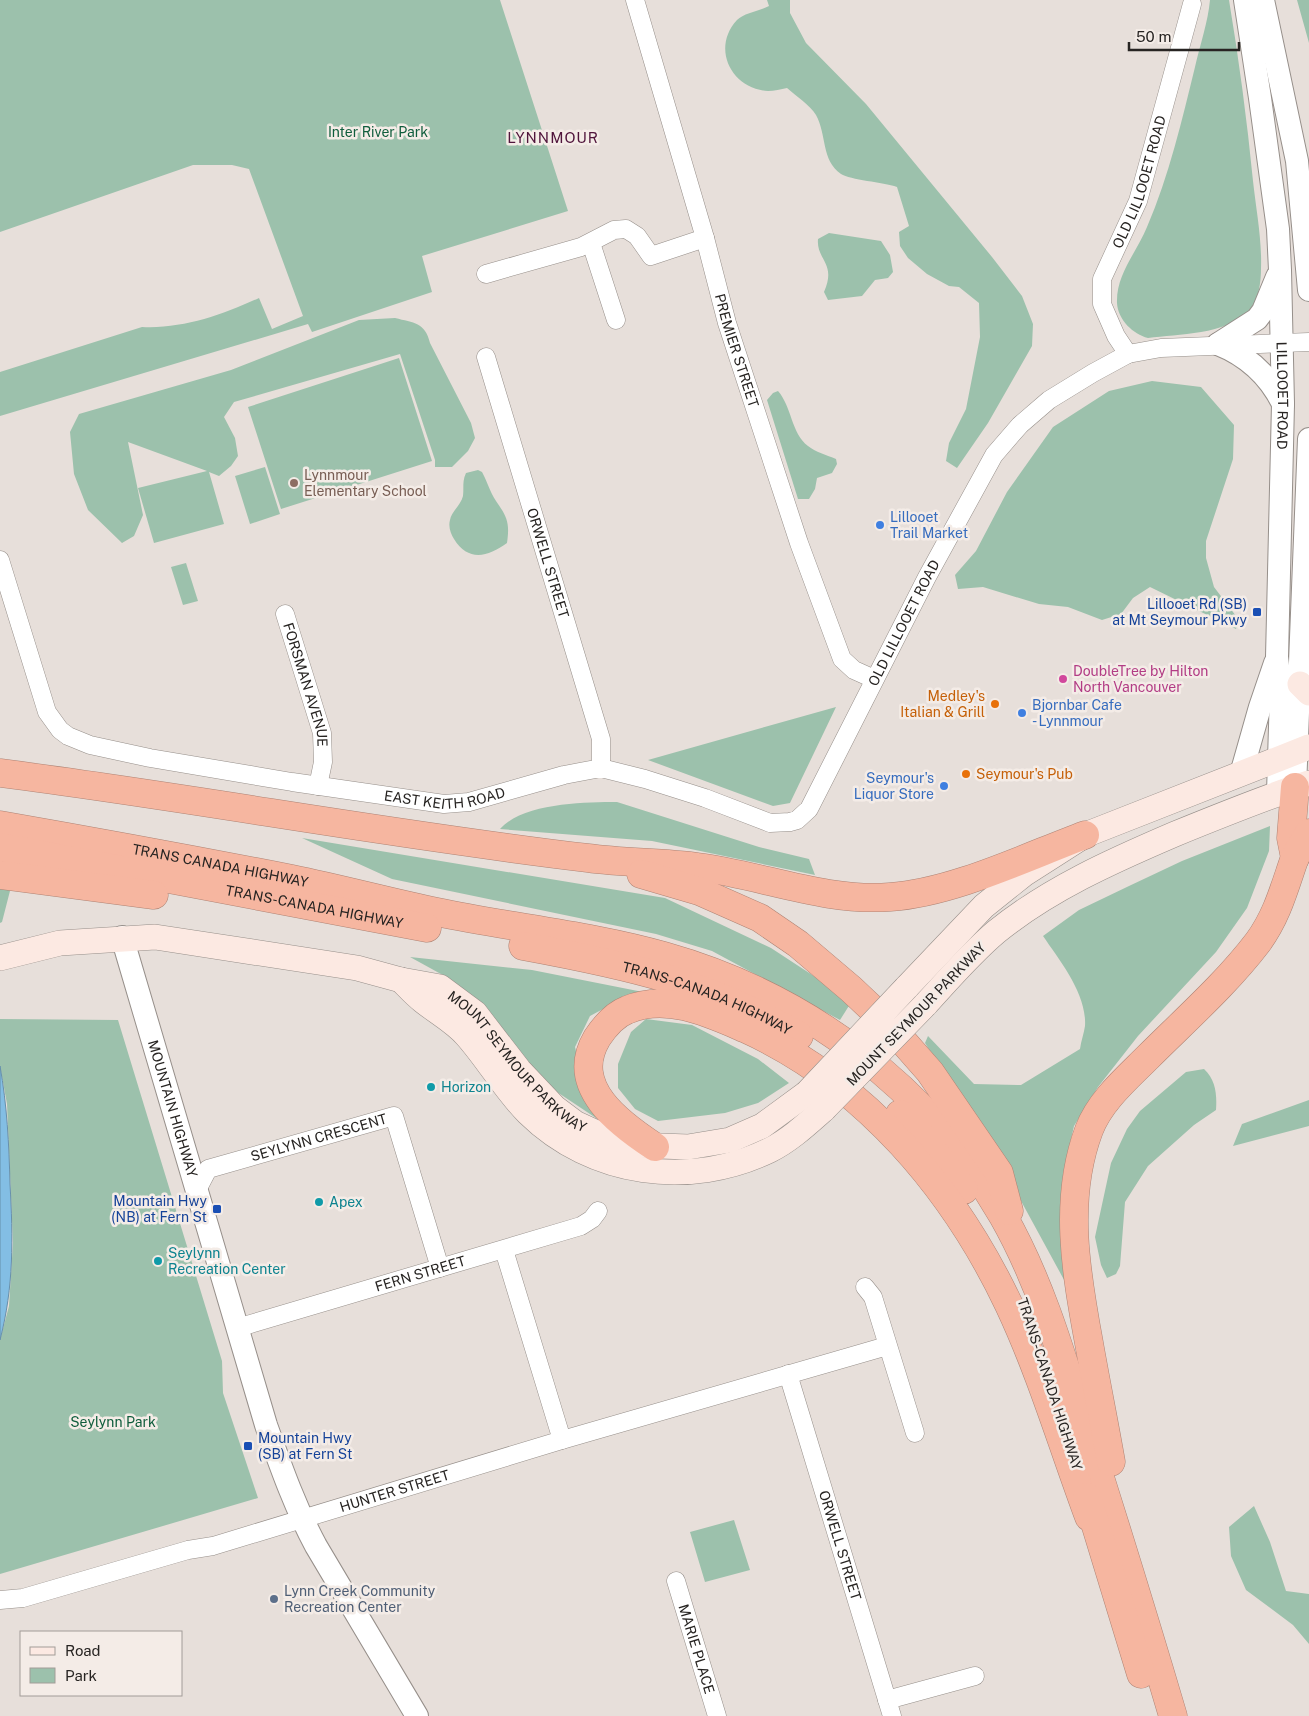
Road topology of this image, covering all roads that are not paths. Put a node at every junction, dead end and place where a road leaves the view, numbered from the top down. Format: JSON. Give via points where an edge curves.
{"nodes":[{"id":1,"x":635,"y":0,"type":"edge"},
{"id":2,"x":1244,"y":0,"type":"edge"},
{"id":3,"x":1262,"y":0,"type":"edge"},
{"id":4,"x":1192,"y":4,"type":"dead end"},
{"id":5,"x":705,"y":238,"type":"junction"},
{"id":6,"x":591,"y":243,"type":"junction"},
{"id":7,"x":1280,"y":270,"type":"junction"},
{"id":8,"x":486,"y":274,"type":"dead end"},
{"id":9,"x":1309,"y":290,"type":"edge"},
{"id":10,"x":616,"y":320,"type":"dead end"},
{"id":11,"x":1283,"y":342,"type":"junction"},
{"id":12,"x":1309,"y":342,"type":"edge"},
{"id":13,"x":1218,"y":344,"type":"junction"},
{"id":14,"x":1128,"y":354,"type":"junction"},
{"id":15,"x":486,"y":358,"type":"dead end"},
{"id":16,"x":1283,"y":404,"type":"junction"},
{"id":17,"x":1309,"y":439,"type":"edge"},
{"id":18,"x":0,"y":560,"type":"edge"},
{"id":19,"x":285,"y":614,"type":"dead end"},
{"id":20,"x":1277,"y":657,"type":"junction"},
{"id":21,"x":874,"y":679,"type":"junction"},
{"id":22,"x":1304,"y":689,"type":"edge"},
{"id":23,"x":1295,"y":752,"type":"edge"},
{"id":24,"x":601,"y":768,"type":"junction"},
{"id":25,"x":0,"y":773,"type":"edge"},
{"id":26,"x":1241,"y":774,"type":"junction"},
{"id":27,"x":318,"y":786,"type":"junction"},
{"id":28,"x":1294,"y":788,"type":"edge"},
{"id":29,"x":809,"y":809,"type":"joint"},
{"id":30,"x":1309,"y":833,"type":"edge"},
{"id":31,"x":1085,"y":835,"type":"junction"},
{"id":32,"x":9,"y":838,"type":"edge"},
{"id":33,"x":1295,"y":858,"type":"junction"},
{"id":34,"x":589,"y":859,"type":"junction"},
{"id":35,"x":12,"y":877,"type":"edge"},
{"id":36,"x":440,"y":913,"type":"joint"},
{"id":37,"x":398,"y":923,"type":"junction"},
{"id":38,"x":122,"y":938,"type":"junction"},
{"id":39,"x":11,"y":955,"type":"edge"},
{"id":40,"x":401,"y":980,"type":"junction"},
{"id":41,"x":816,"y":1101,"type":"junction"},
{"id":42,"x":655,"y":1147,"type":"junction"},
{"id":43,"x":186,"y":1156,"type":"junction"},
{"id":44,"x":208,"y":1169,"type":"junction"},
{"id":45,"x":196,"y":1192,"type":"junction"},
{"id":46,"x":598,"y":1211,"type":"dead end"},
{"id":47,"x":1018,"y":1245,"type":"junction"},
{"id":48,"x":504,"y":1250,"type":"junction"},
{"id":49,"x":440,"y":1268,"type":"junction"},
{"id":50,"x":865,"y":1287,"type":"dead end"},
{"id":51,"x":237,"y":1328,"type":"junction"},
{"id":52,"x":887,"y":1346,"type":"junction"},
{"id":53,"x":788,"y":1374,"type":"junction"},
{"id":54,"x":915,"y":1433,"type":"dead end"},
{"id":55,"x":562,"y":1440,"type":"junction"},
{"id":56,"x":301,"y":1518,"type":"junction"},
{"id":57,"x":1121,"y":1575,"type":"junction"},
{"id":58,"x":676,"y":1582,"type":"dead end"},
{"id":59,"x":0,"y":1600,"type":"edge"},
{"id":60,"x":975,"y":1676,"type":"dead end"},
{"id":61,"x":890,"y":1708,"type":"edge"},
{"id":62,"x":418,"y":1716,"type":"edge"},
{"id":63,"x":717,"y":1716,"type":"edge"},
{"id":64,"x":1154,"y":1716,"type":"edge"},
{"id":65,"x":1173,"y":1716,"type":"edge"}],
"edges":[{"from":1,"to":5,"type":"street","name":"PREMIER STREET"},
{"from":2,"to":7,"type":"street","name":"LILLOOET ROAD","via":[[1278,229]]},
{"from":3,"to":9,"type":"street","via":[[1297,161]]},
{"from":4,"to":14,"type":"street","name":"OLD LILLOOET ROAD","via":[[1138,202],[1102,279],[1102,304]]},
{"from":5,"to":6,"type":"street","via":[[651,256],[637,236],[626,229],[614,230]]},
{"from":5,"to":21,"type":"street","name":"PREMIER STREET","via":[[730,332],[799,543],[839,653],[847,666]]},
{"from":6,"to":8,"type":"street"},
{"from":6,"to":10,"type":"street"},
{"from":7,"to":11,"type":"street","name":"LILLOOET ROAD"},
{"from":7,"to":13,"type":"street","via":[[1263,312]]},
{"from":11,"to":12,"type":"street","name":"OLD LILLOOET ROAD"},
{"from":11,"to":13,"type":"street","name":"OLD LILLOOET ROAD"},
{"from":11,"to":16,"type":"street","name":"LILLOOET ROAD"},
{"from":13,"to":14,"type":"street","name":"OLD LILLOOET ROAD"},
{"from":13,"to":16,"type":"street","via":[[1240,354],[1261,370],[1277,390]]},
{"from":14,"to":21,"type":"street","name":"OLD LILLOOET ROAD","via":[[1049,400],[1020,425],[994,455]]},
{"from":15,"to":24,"type":"street","name":"ORWELL STREET","via":[[601,739]]},
{"from":16,"to":20,"type":"street","name":"LILLOOET ROAD"},
{"from":17,"to":22,"type":"street","name":"LILLOOET ROAD"},
{"from":18,"to":27,"type":"street","name":"EAST KEITH ROAD","via":[[43,702],[53,722],[68,736],[90,746]]},
{"from":19,"to":27,"type":"street","name":"FORSMAN AVENUE","via":[[322,733]]},
{"from":20,"to":23,"type":"street","name":"LILLOOET ROAD","via":[[1281,694]]},
{"from":20,"to":26,"type":"street"},
{"from":21,"to":29,"type":"street","name":"OLD LILLOOET ROAD"},
{"from":22,"to":23,"type":"street","name":"LILLOOET ROAD"},
{"from":23,"to":26,"type":"main road","name":"MOUNT SEYMOUR PARKWAY"},
{"from":23,"to":28,"type":"street","name":"LILLOOET ROAD"},
{"from":24,"to":27,"type":"street","name":"EAST KEITH ROAD","via":[[458,804]]},
{"from":24,"to":29,"type":"street","name":"EAST KEITH ROAD","via":[[696,795],[770,823],[790,822]]},
{"from":25,"to":34,"type":"highway"},
{"from":26,"to":31,"type":"main road","name":"MOUNT SEYMOUR PARKWAY"},
{"from":28,"to":33,"type":"highway","via":[[1292,838]]},
{"from":28,"to":41,"type":"main road","name":"MOUNT SEYMOUR PARKWAY","bridge":true,"via":[[1129,854],[1070,882],[977,949],[925,1005]]},
{"from":30,"to":33,"type":"highway"},
{"from":31,"to":34,"type":"highway","via":[[928,891],[888,897],[827,894],[700,867]]},
{"from":31,"to":41,"type":"main road","name":"MOUNT SEYMOUR PARKWAY","bridge":true,"via":[[1024,874],[984,906],[906,988]]},
{"from":32,"to":36,"type":"highway","name":"TRANS CANADA HIGHWAY","via":[[294,879]]},
{"from":32,"to":37,"type":"highway","name":"TRANS-CANADA HIGHWAY"},
{"from":33,"to":57,"type":"highway","via":[[1276,914],[1257,943],[1123,1083],[1100,1110],[1084,1146],[1076,1197],[1074,1242]]},
{"from":34,"to":47,"type":"highway","via":[[699,891],[760,918],[798,944],[851,989],[886,1022],[930,1072],[1000,1173]]},
{"from":35,"to":37,"type":"highway"},
{"from":36,"to":47,"type":"highway","name":"TRANS-CANADA HIGHWAY","via":[[577,936],[664,956],[744,984],[789,1008],[854,1048],[914,1100],[942,1129],[980,1181]]},
{"from":37,"to":57,"type":"highway","name":"TRANS-CANADA HIGHWAY","via":[[617,964],[697,987],[780,1024],[871,1086],[921,1135],[945,1164],[986,1224],[1005,1260],[1022,1297]]},
{"from":38,"to":39,"type":"main road","via":[[60,942]]},
{"from":38,"to":40,"type":"main road","via":[[155,937],[210,944],[358,968]]},
{"from":38,"to":43,"type":"street","name":"MOUNTAIN HIGHWAY"},
{"from":40,"to":41,"type":"main road","name":"MOUNT SEYMOUR PARKWAY","via":[[467,1036],[528,1113],[548,1130],[600,1160],[630,1169],[678,1173],[738,1163],[786,1140]]},
{"from":40,"to":42,"type":"main road","name":"MOUNT SEYMOUR PARKWAY","via":[[440,987],[475,1013],[537,1091],[575,1123],[617,1140]]},
{"from":41,"to":42,"type":"main road","name":"MOUNT SEYMOUR PARKWAY","via":[[730,1140],[688,1147]]},
{"from":42,"to":57,"type":"highway","via":[[610,1114],[594,1087],[590,1071],[591,1053],[603,1029],[618,1015],[640,1005],[684,1006],[763,1037],[822,1072],[874,1114],[933,1181],[991,1270],[1022,1335]]},
{"from":43,"to":44,"type":"street"},
{"from":43,"to":45,"type":"street","name":"MOUNTAIN HIGHWAY"},
{"from":44,"to":45,"type":"street"},
{"from":44,"to":49,"type":"street","name":"SEYLYNN CRESCENT","via":[[394,1116]]},
{"from":45,"to":51,"type":"street","name":"MOUNTAIN HIGHWAY"},
{"from":46,"to":48,"type":"street","name":"FERN STREET","via":[[581,1226]]},
{"from":47,"to":57,"type":"highway","name":"TRANS-CANADA HIGHWAY","via":[[1054,1331]]},
{"from":48,"to":49,"type":"street","name":"FERN STREET"},
{"from":48,"to":55,"type":"street"},
{"from":49,"to":51,"type":"street","name":"FERN STREET"},
{"from":50,"to":52,"type":"street","via":[[873,1296]]},
{"from":51,"to":56,"type":"street","name":"MOUNTAIN HIGHWAY","via":[[266,1425]]},
{"from":52,"to":53,"type":"street","name":"HUNTER STREET"},
{"from":52,"to":54,"type":"street"},
{"from":53,"to":55,"type":"street","name":"HUNTER STREET"},
{"from":53,"to":61,"type":"street","name":"ORWELL STREET"},
{"from":55,"to":56,"type":"street","name":"HUNTER STREET"},
{"from":56,"to":59,"type":"street","name":"HUNTER STREET","via":[[213,1546],[188,1550],[23,1598]]},
{"from":56,"to":62,"type":"street","name":"MOUNTAIN HIGHWAY"},
{"from":57,"to":64,"type":"highway","name":"TRANS-CANADA HIGHWAY"},
{"from":57,"to":65,"type":"highway","name":"TRANS-CANADA HIGHWAY"},
{"from":58,"to":63,"type":"street","name":"MARIE PLACE"},
{"from":60,"to":61,"type":"street"}]}
